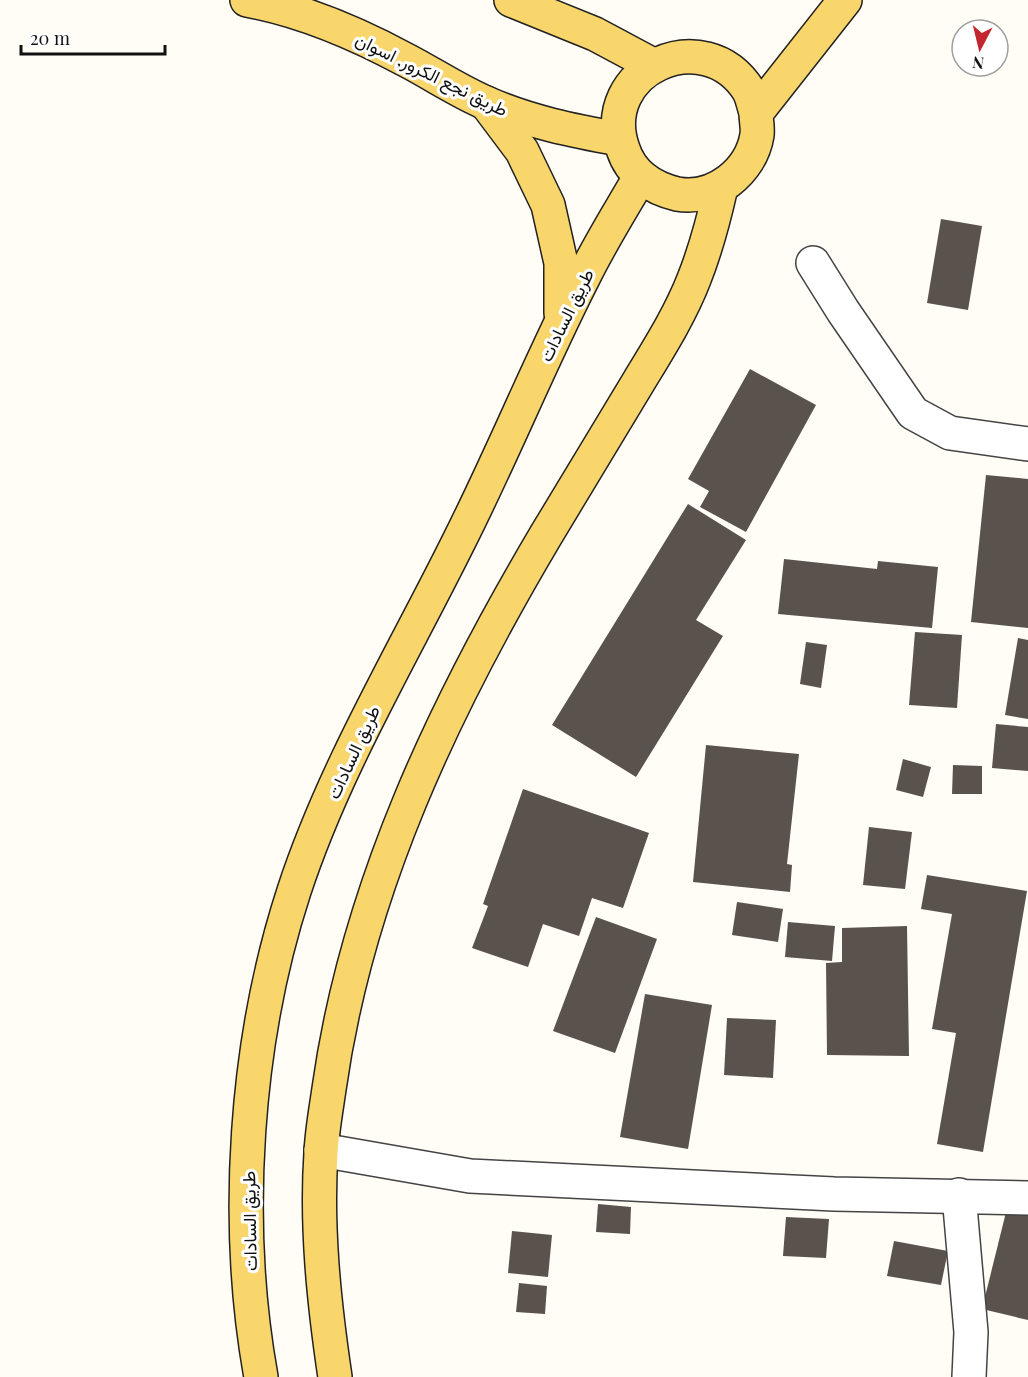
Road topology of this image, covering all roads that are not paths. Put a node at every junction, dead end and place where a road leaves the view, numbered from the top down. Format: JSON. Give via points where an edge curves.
{"nodes":[{"id":1,"x":247,"y":0,"type":"edge"},
{"id":2,"x":511,"y":0,"type":"edge"},
{"id":3,"x":844,"y":0,"type":"edge"},
{"id":4,"x":653,"y":65,"type":"junction"},
{"id":5,"x":486,"y":103,"type":"junction"},
{"id":6,"x":756,"y":112,"type":"junction"},
{"id":7,"x":619,"y":139,"type":"junction"},
{"id":8,"x":640,"y":177,"type":"junction"},
{"id":9,"x":721,"y":187,"type":"junction"},
{"id":10,"x":813,"y":263,"type":"dead end"},
{"id":11,"x":561,"y":323,"type":"junction"},
{"id":12,"x":1028,"y":444,"type":"edge"},
{"id":13,"x":321,"y":1150,"type":"junction"},
{"id":14,"x":959,"y":1195,"type":"junction"},
{"id":15,"x":1028,"y":1198,"type":"edge"},
{"id":16,"x":261,"y":1377,"type":"edge"},
{"id":17,"x":335,"y":1377,"type":"edge"},
{"id":18,"x":969,"y":1377,"type":"edge"}],
"edges":[{"from":1,"to":5,"type":"main road","name":"طريق نجع الكرور, اسوان","via":[[308,16],[358,36]]},
{"from":2,"to":4,"type":"main road","via":[[595,34]]},
{"from":3,"to":6,"type":"main road"},
{"from":4,"to":6,"type":"main road","via":[[696,56],[717,63],[735,75],[749,92]]},
{"from":4,"to":7,"type":"main road","via":[[624,96],[618,117]]},
{"from":5,"to":7,"type":"main road","name":"طريق نجع الكرور, اسوان","via":[[529,120]]},
{"from":5,"to":11,"type":"main road","via":[[522,151],[548,205],[561,263]]},
{"from":6,"to":9,"type":"main road","via":[[757,134],[751,155]]},
{"from":7,"to":8,"type":"main road","via":[[626,159]]},
{"from":8,"to":9,"type":"main road","via":[[679,194],[701,194]]},
{"from":8,"to":11,"type":"main road","name":"طريق السادات"},
{"from":9,"to":13,"type":"main road","via":[[694,282],[673,326],[544,538],[490,636],[438,735],[395,834],[361,938],[336,1044]]},
{"from":10,"to":12,"type":"street","via":[[913,412],[950,433]]},
{"from":11,"to":16,"type":"main road","name":"طريق السادات","via":[[460,540],[355,745],[294,892],[273,969],[258,1047],[249,1127],[249,1276]]},
{"from":13,"to":14,"type":"street","via":[[470,1176],[799,1192]]},
{"from":13,"to":17,"type":"main road","via":[[319,1208]]},
{"from":14,"to":15,"type":"street"},
{"from":14,"to":18,"type":"street","via":[[971,1332]]}]}
